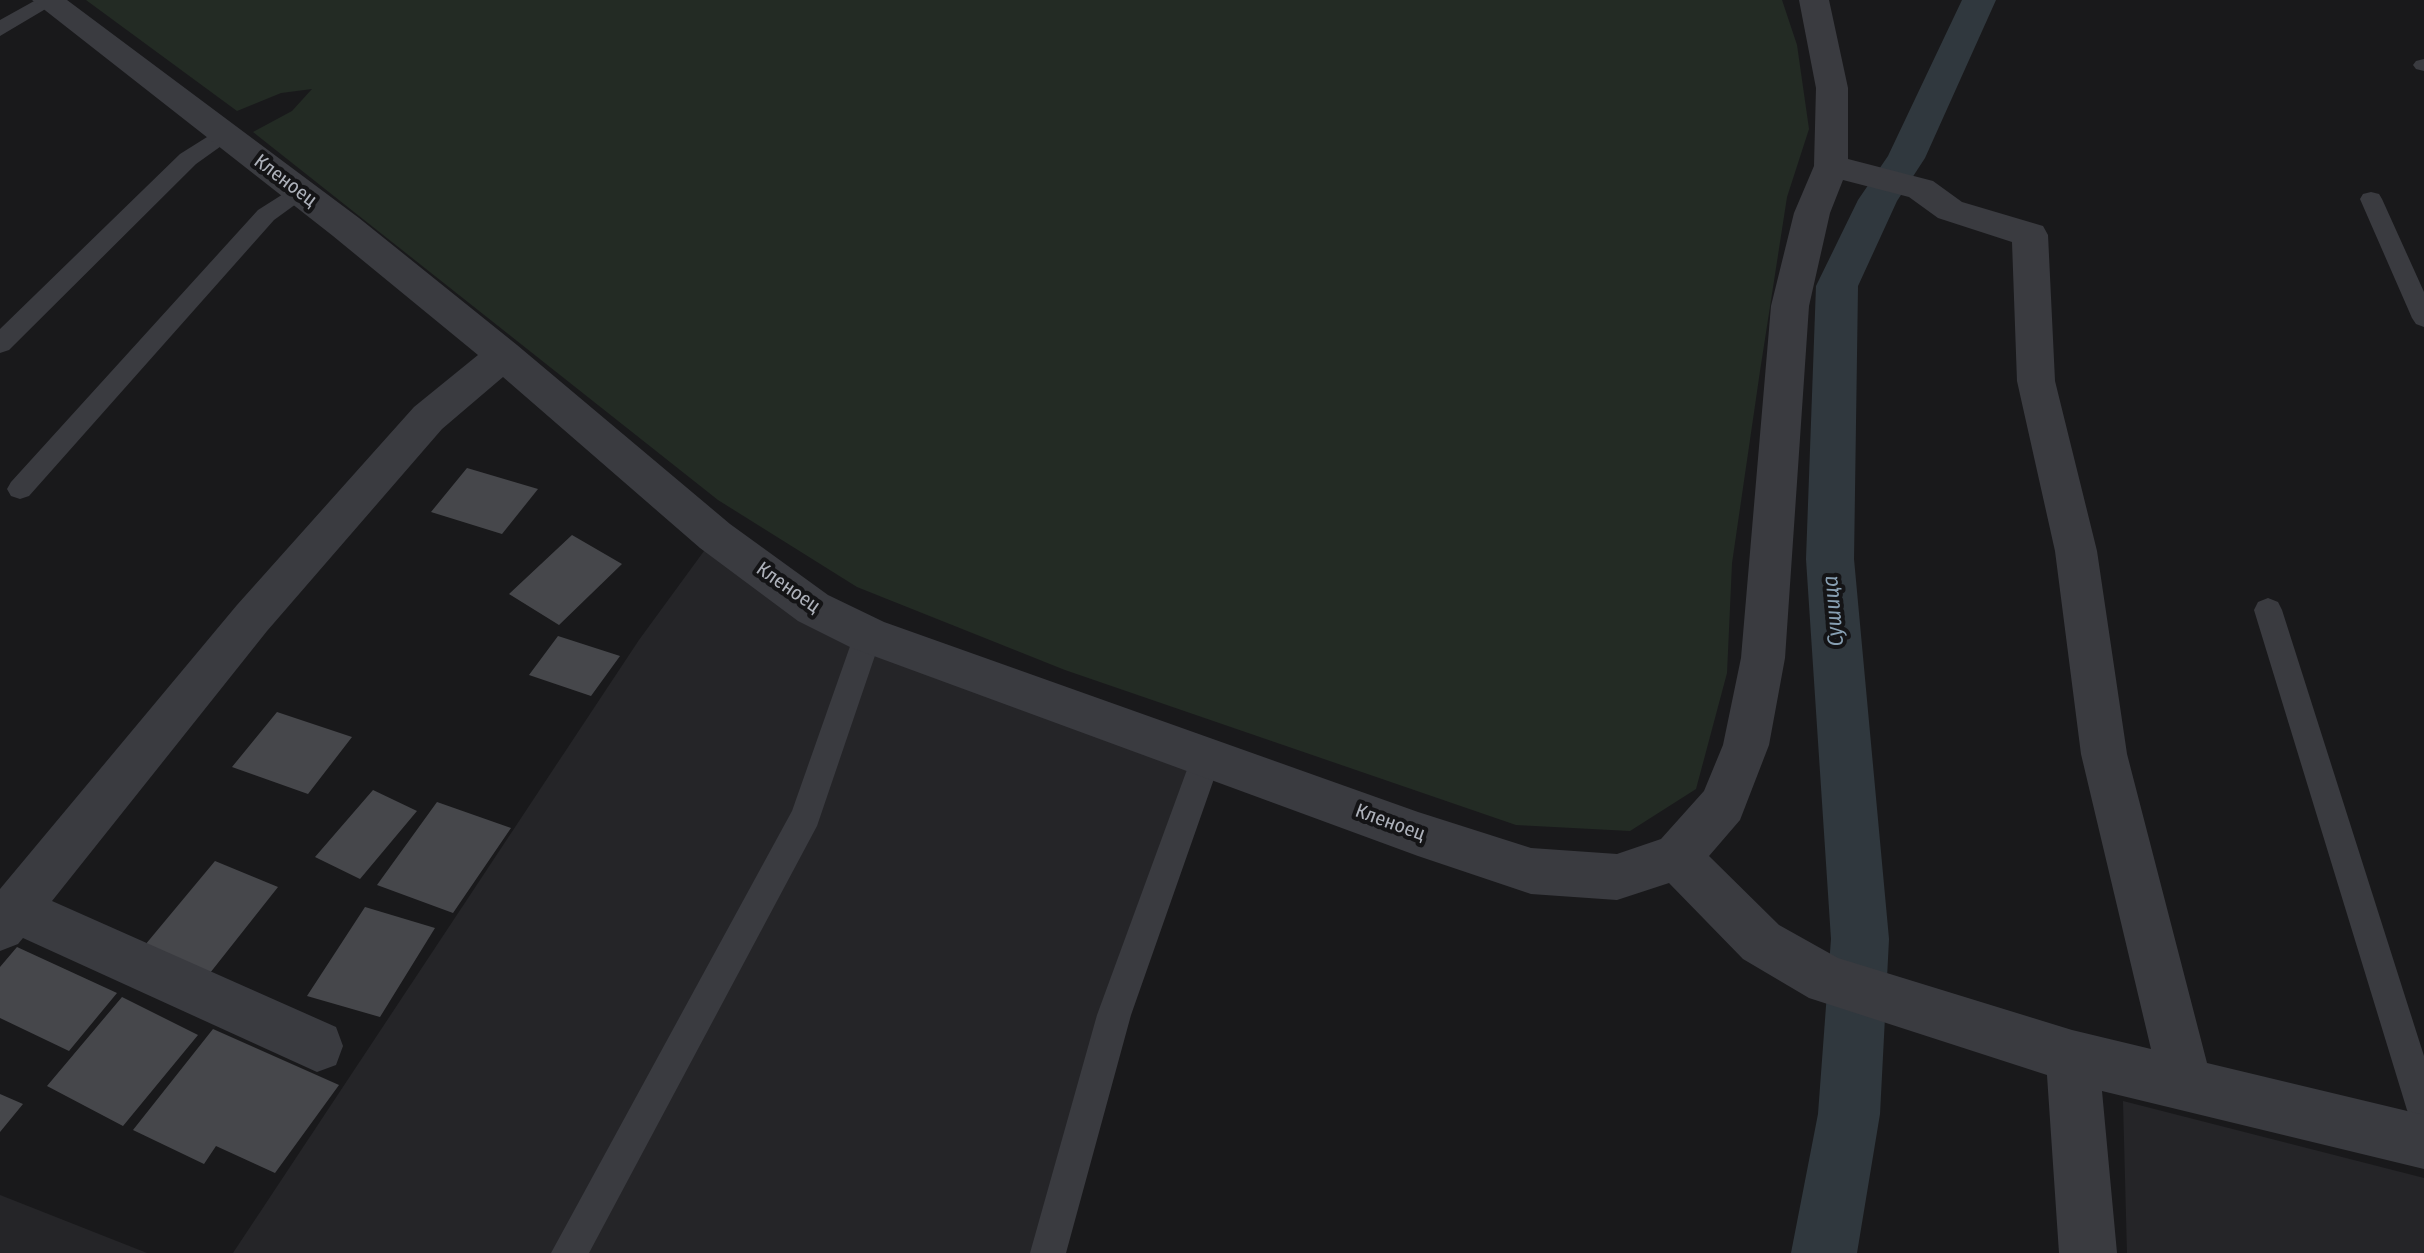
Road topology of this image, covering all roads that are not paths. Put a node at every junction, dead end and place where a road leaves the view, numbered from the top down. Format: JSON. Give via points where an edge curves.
{"nodes":[{"id":1,"x":1814,"y":0,"type":"edge"},
{"id":2,"x":48,"y":1,"type":"edge"},
{"id":3,"x":0,"y":30,"type":"edge"},
{"id":4,"x":223,"y":134,"type":"junction"},
{"id":5,"x":1831,"y":166,"type":"junction"},
{"id":6,"x":299,"y":191,"type":"junction"},
{"id":7,"x":2371,"y":199,"type":"dead end"},
{"id":8,"x":2424,"y":318,"type":"edge"},
{"id":9,"x":0,"y":344,"type":"edge"},
{"id":10,"x":503,"y":355,"type":"junction"},
{"id":11,"x":20,"y":489,"type":"dead end"},
{"id":12,"x":2268,"y":610,"type":"dead end"},
{"id":13,"x":868,"y":635,"type":"junction"},
{"id":14,"x":1207,"y":756,"type":"junction"},
{"id":15,"x":1677,"y":857,"type":"junction"},
{"id":16,"x":7,"y":918,"type":"edge"},
{"id":17,"x":317,"y":1046,"type":"dead end"},
{"id":18,"x":2072,"y":1057,"type":"junction"},
{"id":19,"x":2186,"y":1084,"type":"junction"},
{"id":20,"x":2424,"y":1110,"type":"edge"},
{"id":21,"x":2424,"y":1142,"type":"edge"},
{"id":22,"x":569,"y":1253,"type":"edge"},
{"id":23,"x":1048,"y":1253,"type":"edge"},
{"id":24,"x":2088,"y":1253,"type":"edge"}],
"edges":[{"from":1,"to":5,"type":"street","via":[[1832,88]]},
{"from":2,"to":3,"type":"lane"},
{"from":2,"to":4,"type":"street","name":"Кленоец"},
{"from":4,"to":6,"type":"street","name":"Кленоец"},
{"from":4,"to":9,"type":"lane","via":[[188,159]]},
{"from":5,"to":15,"type":"street","via":[[1812,213],[1790,306],[1763,658],[1746,745],[1723,805]]},
{"from":5,"to":19,"type":"street","via":[[1921,189],[1950,210],[2030,235],[2036,381],[2076,551],[2104,754]]},
{"from":6,"to":10,"type":"street","name":"Кленоец"},
{"from":6,"to":11,"type":"lane","via":[[266,215]]},
{"from":7,"to":8,"type":"lane"},
{"from":10,"to":13,"type":"street","name":"Кленоец","via":[[715,536],[813,608]]},
{"from":10,"to":16,"type":"street","via":[[428,418],[272,594]]},
{"from":12,"to":20,"type":"lane"},
{"from":13,"to":14,"type":"street","name":"Кленоец"},
{"from":13,"to":22,"type":"lane","via":[[806,816]]},
{"from":14,"to":15,"type":"street","name":"Кленоец","via":[[1531,871],[1617,877]]},
{"from":14,"to":23,"type":"lane","via":[[1114,1015]]},
{"from":15,"to":18,"type":"street","via":[[1761,942],[1827,980]]},
{"from":16,"to":17,"type":"street"},
{"from":18,"to":19,"type":"street"},
{"from":18,"to":24,"type":"street"},
{"from":19,"to":21,"type":"street"}]}
